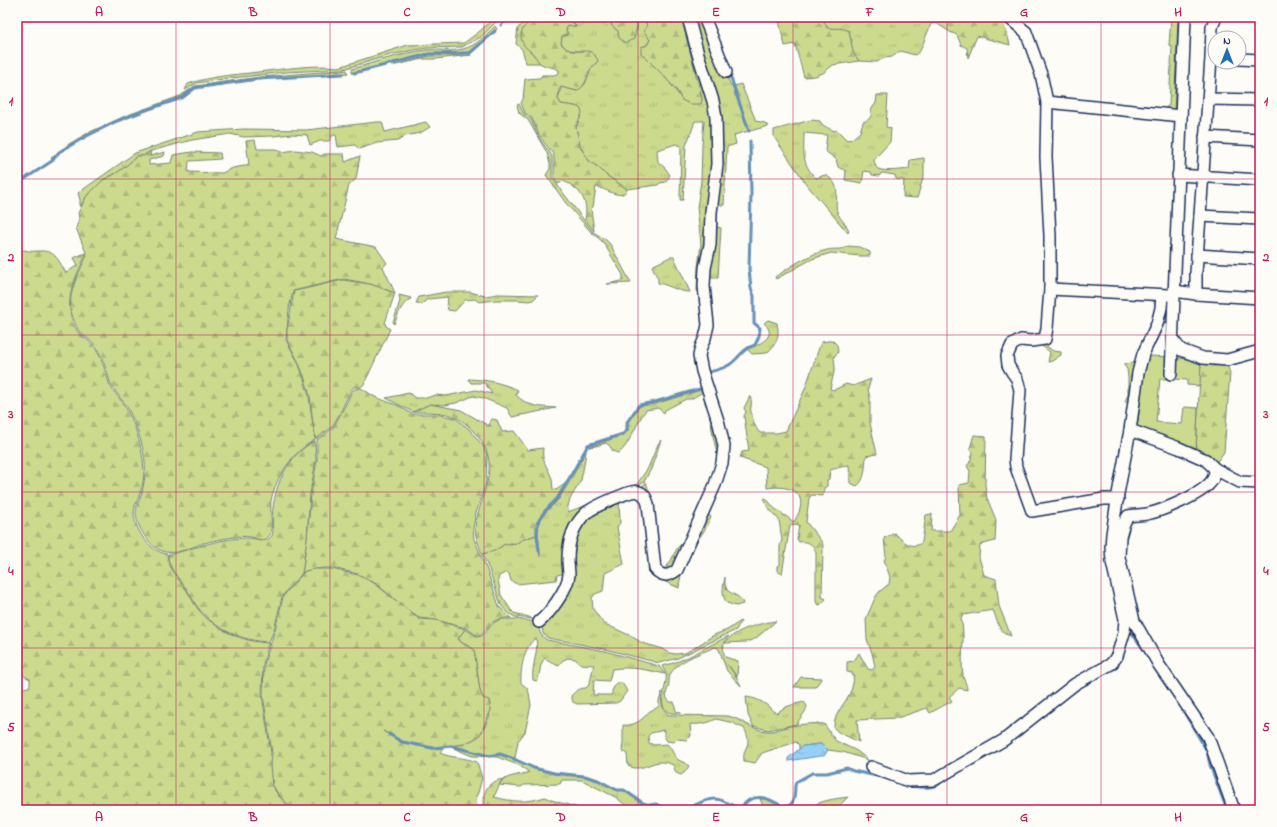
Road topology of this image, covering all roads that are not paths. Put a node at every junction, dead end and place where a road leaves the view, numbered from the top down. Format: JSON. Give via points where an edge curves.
{"nodes":[{"id":1,"x":688,"y":17,"type":"edge"},
{"id":2,"x":704,"y":17,"type":"edge"},
{"id":3,"x":1008,"y":17,"type":"edge"},
{"id":4,"x":1185,"y":17,"type":"edge"},
{"id":5,"x":1216,"y":17,"type":"edge"},
{"id":6,"x":1212,"y":30,"type":"edge"},
{"id":7,"x":1247,"y":59,"type":"edge"},
{"id":8,"x":1260,"y":60,"type":"edge"},
{"id":9,"x":1212,"y":70,"type":"edge"},
{"id":10,"x":726,"y":72,"type":"dead end"},
{"id":11,"x":1208,"y":99,"type":"junction"},
{"id":12,"x":1260,"y":100,"type":"edge"},
{"id":13,"x":1046,"y":102,"type":"junction"},
{"id":14,"x":1181,"y":116,"type":"junction"},
{"id":15,"x":1205,"y":137,"type":"junction"},
{"id":16,"x":1260,"y":140,"type":"edge"},
{"id":17,"x":1178,"y":176,"type":"junction"},
{"id":18,"x":1202,"y":177,"type":"junction"},
{"id":19,"x":1260,"y":180,"type":"edge"},
{"id":20,"x":1200,"y":216,"type":"junction"},
{"id":21,"x":1259,"y":219,"type":"dead end"},
{"id":22,"x":1197,"y":255,"type":"junction"},
{"id":23,"x":1260,"y":259,"type":"edge"},
{"id":24,"x":1050,"y":289,"type":"junction"},
{"id":25,"x":1174,"y":293,"type":"junction"},
{"id":26,"x":1196,"y":294,"type":"junction"},
{"id":27,"x":1162,"y":296,"type":"junction"},
{"id":28,"x":1260,"y":298,"type":"edge"},
{"id":29,"x":1172,"y":340,"type":"junction"},
{"id":30,"x":1260,"y":352,"type":"edge"},
{"id":31,"x":1171,"y":374,"type":"dead end"},
{"id":32,"x":1130,"y":430,"type":"junction"},
{"id":33,"x":1215,"y":469,"type":"junction"},
{"id":34,"x":1260,"y":483,"type":"edge"},
{"id":35,"x":1118,"y":499,"type":"junction"},
{"id":36,"x":539,"y":622,"type":"dead end"},
{"id":37,"x":871,"y":767,"type":"dead end"},
{"id":38,"x":1234,"y":810,"type":"edge"}],
"edges":[{"from":1,"to":36,"type":"street","via":[[716,117],[717,164],[704,286],[708,325],[699,356],[724,446],[722,463],[677,570],[665,575],[654,569],[646,496],[642,492],[633,491],[587,513],[577,524],[568,546],[569,575],[566,584],[546,616]]},
{"from":2,"to":10,"type":"street"},
{"from":3,"to":13,"type":"street","via":[[1026,32],[1041,74]]},
{"from":4,"to":14,"type":"street"},
{"from":5,"to":6,"type":"street"},
{"from":7,"to":8,"type":"street"},
{"from":9,"to":11,"type":"street"},
{"from":11,"to":12,"type":"street"},
{"from":11,"to":15,"type":"street"},
{"from":13,"to":14,"type":"street"},
{"from":13,"to":24,"type":"street"},
{"from":14,"to":17,"type":"street"},
{"from":15,"to":16,"type":"street"},
{"from":15,"to":18,"type":"street"},
{"from":17,"to":18,"type":"street"},
{"from":17,"to":25,"type":"street"},
{"from":18,"to":19,"type":"street"},
{"from":18,"to":20,"type":"street"},
{"from":20,"to":21,"type":"street"},
{"from":20,"to":22,"type":"street"},
{"from":22,"to":23,"type":"street"},
{"from":22,"to":26,"type":"street"},
{"from":24,"to":27,"type":"street"},
{"from":24,"to":35,"type":"street","via":[[1045,339],[1031,342],[1021,340],[1012,345],[1007,356],[1008,365],[1017,379],[1020,390],[1016,467],[1032,511]]},
{"from":25,"to":26,"type":"street"},
{"from":25,"to":27,"type":"street"},
{"from":25,"to":29,"type":"street"},
{"from":26,"to":28,"type":"street"},
{"from":27,"to":32,"type":"street","via":[[1157,324],[1143,354],[1138,373]]},
{"from":29,"to":30,"type":"street","via":[[1181,350],[1203,358],[1227,360]]},
{"from":29,"to":31,"type":"street"},
{"from":32,"to":33,"type":"street","via":[[1206,460]]},
{"from":32,"to":35,"type":"street"},
{"from":33,"to":34,"type":"street","via":[[1240,482]]},
{"from":33,"to":38,"type":"street","via":[[1215,476],[1204,489],[1173,505],[1147,514],[1128,516],[1120,537],[1119,557],[1134,621],[1159,665],[1208,737]]},
{"from":35,"to":37,"type":"street","via":[[1111,547],[1125,619],[1117,656],[1111,664],[1075,684],[1004,740],[934,780],[908,781]]}]}
